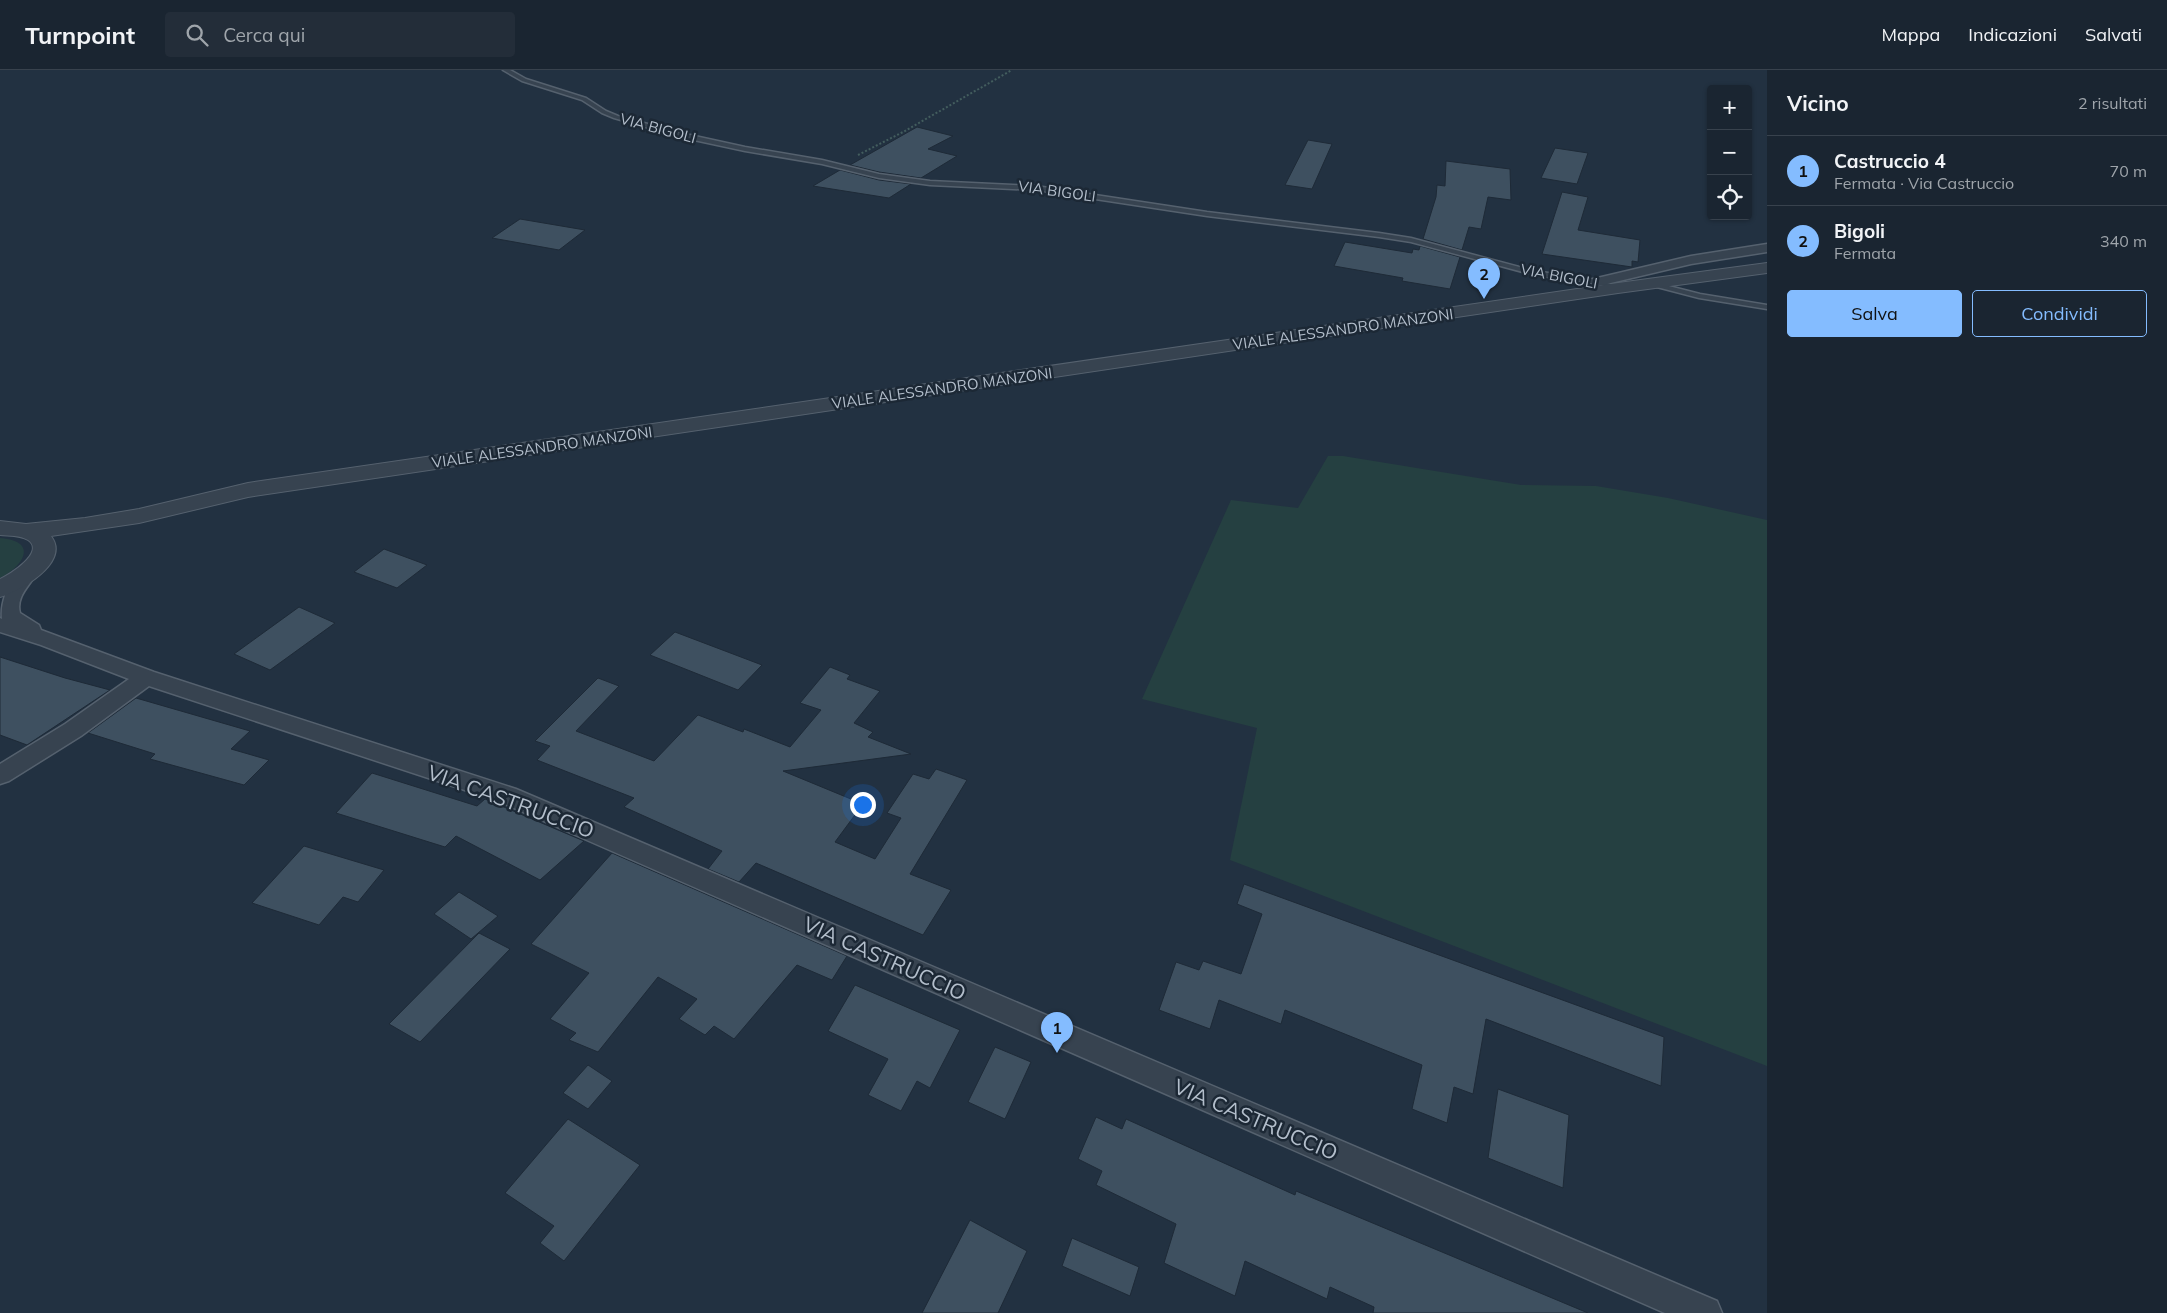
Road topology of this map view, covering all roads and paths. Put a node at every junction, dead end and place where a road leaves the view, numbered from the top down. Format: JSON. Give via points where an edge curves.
{"nodes":[{"id":1,"x":506,"y":70,"type":"edge"},
{"id":2,"x":1012,"y":70,"type":"edge"},
{"id":3,"x":837,"y":165,"type":"junction"},
{"id":4,"x":1767,"y":248,"type":"edge"},
{"id":5,"x":1767,"y":268,"type":"edge"},
{"id":6,"x":1656,"y":284,"type":"junction"},
{"id":7,"x":1608,"y":285,"type":"junction"},
{"id":8,"x":1767,"y":306,"type":"edge"},
{"id":9,"x":120,"y":520,"type":"junction"},
{"id":10,"x":0,"y":528,"type":"edge"},
{"id":11,"x":28,"y":530,"type":"junction"},
{"id":12,"x":32,"y":569,"type":"junction"},
{"id":13,"x":0,"y":589,"type":"edge"},
{"id":14,"x":0,"y":625,"type":"edge"},
{"id":15,"x":50,"y":640,"type":"junction"},
{"id":16,"x":146,"y":677,"type":"junction"},
{"id":17,"x":0,"y":775,"type":"edge"},
{"id":18,"x":1705,"y":1313,"type":"edge"}],
"edges":[{"from":1,"to":3,"type":"lane","name":"VIA BIGOLI","via":[[524,80],[584,99],[616,117],[745,149]]},
{"from":2,"to":3,"type":"path"},
{"from":3,"to":7,"type":"lane","name":"VIA BIGOLI","via":[[879,176],[1036,188],[1207,214],[1379,235],[1411,240],[1534,273]]},
{"from":4,"to":7,"type":"street","via":[[1691,260]]},
{"from":5,"to":6,"type":"street","name":"VIALE ALESSANDRO MANZONI"},
{"from":6,"to":7,"type":"street","name":"VIALE ALESSANDRO MANZONI"},
{"from":6,"to":8,"type":"lane","via":[[1699,296]]},
{"from":7,"to":9,"type":"street","name":"VIALE ALESSANDRO MANZONI","via":[[258,489]]},
{"from":9,"to":11,"type":"street","via":[[72,528]]},
{"from":9,"to":12,"type":"street","via":[[71,544]]},
{"from":10,"to":11,"type":"street"},
{"from":11,"to":12,"type":"street","via":[[39,535],[45,543],[45,552]]},
{"from":12,"to":13,"type":"street"},
{"from":12,"to":15,"type":"street","name":"VIA CASTRUCCIO","via":[[13,591],[8,608],[12,619]]},
{"from":14,"to":15,"type":"street","name":"VIA CASTRUCCIO"},
{"from":15,"to":16,"type":"street","name":"VIA CASTRUCCIO"},
{"from":16,"to":17,"type":"street","via":[[73,730]]},
{"from":16,"to":18,"type":"street","name":"VIA CASTRUCCIO","via":[[524,802]]}]}
